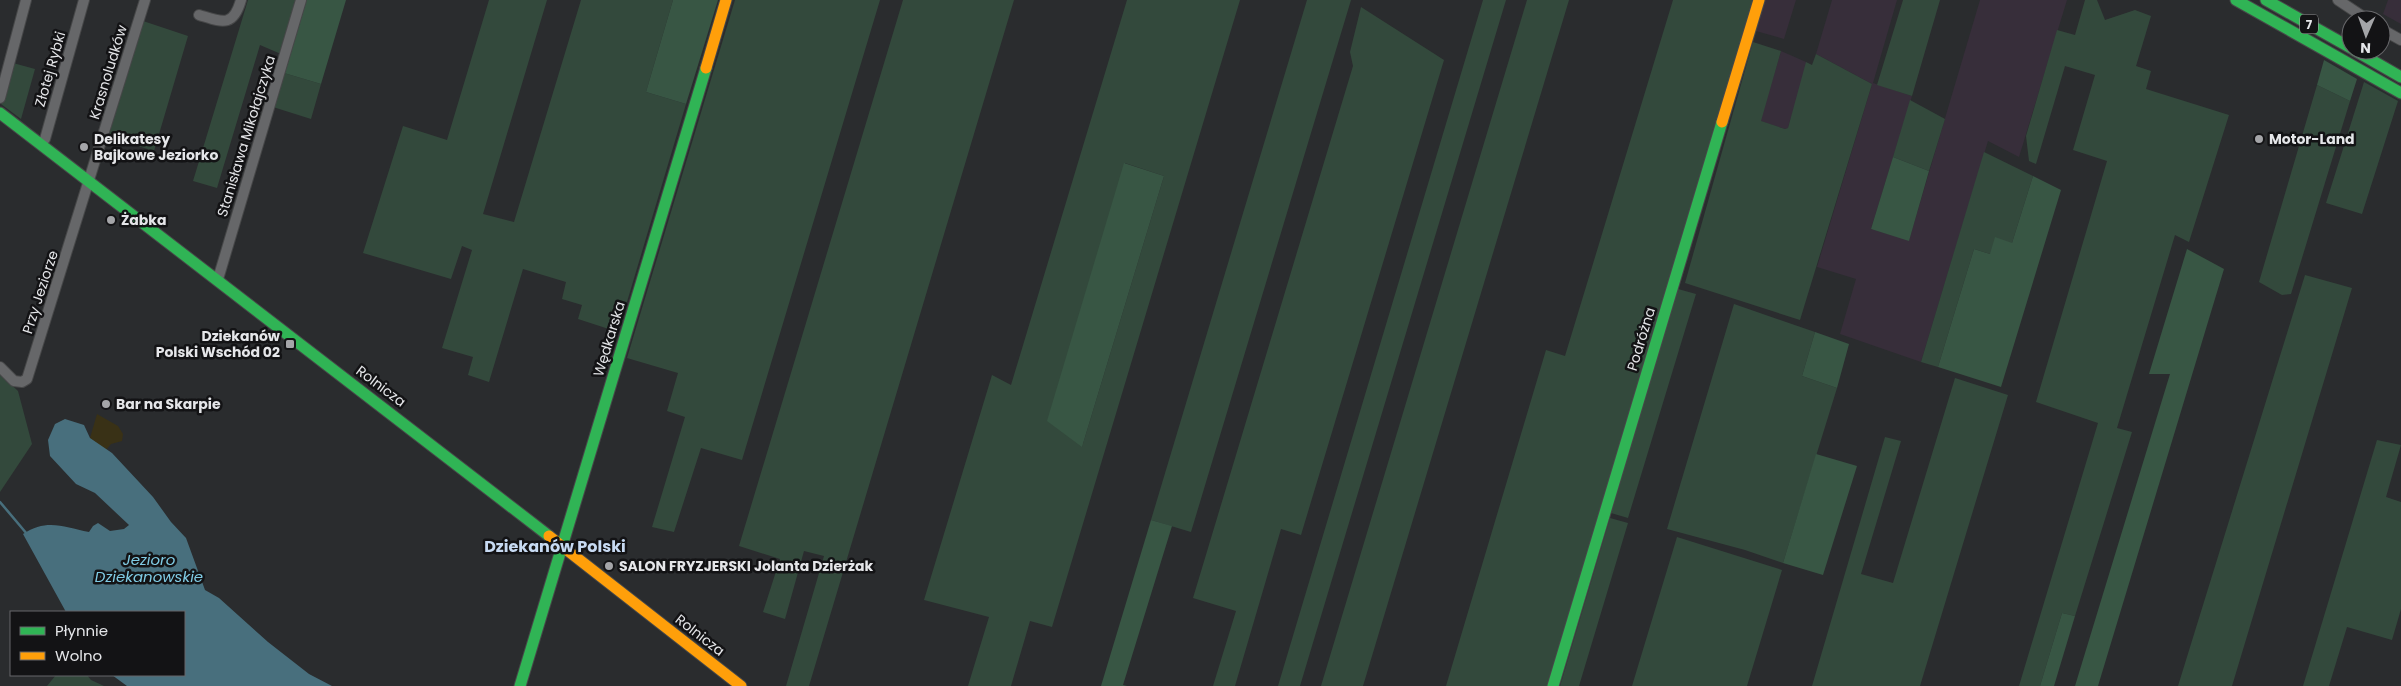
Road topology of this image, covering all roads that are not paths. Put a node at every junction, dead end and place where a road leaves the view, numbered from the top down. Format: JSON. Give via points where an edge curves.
{"nodes":[{"id":1,"x":26,"y":0,"type":"edge"},
{"id":2,"x":84,"y":0,"type":"edge"},
{"id":3,"x":145,"y":0,"type":"edge"},
{"id":4,"x":241,"y":0,"type":"edge"},
{"id":5,"x":301,"y":0,"type":"edge"},
{"id":6,"x":726,"y":0,"type":"edge"},
{"id":7,"x":1759,"y":0,"type":"edge"},
{"id":8,"x":2236,"y":0,"type":"edge"},
{"id":9,"x":2266,"y":0,"type":"edge"},
{"id":10,"x":2338,"y":0,"type":"edge"},
{"id":11,"x":2353,"y":10,"type":"edge"},
{"id":12,"x":199,"y":16,"type":"dead end"},
{"id":13,"x":2341,"y":43,"type":"edge"},
{"id":14,"x":2371,"y":60,"type":"edge"},
{"id":15,"x":2401,"y":77,"type":"edge"},
{"id":16,"x":2401,"y":93,"type":"edge"},
{"id":17,"x":0,"y":98,"type":"edge"},
{"id":18,"x":0,"y":113,"type":"edge"},
{"id":19,"x":41,"y":144,"type":"junction"},
{"id":20,"x":89,"y":181,"type":"junction"},
{"id":21,"x":218,"y":279,"type":"junction"},
{"id":22,"x":0,"y":367,"type":"edge"},
{"id":23,"x":562,"y":547,"type":"junction"},
{"id":24,"x":520,"y":686,"type":"edge"},
{"id":25,"x":741,"y":686,"type":"edge"},
{"id":26,"x":1553,"y":686,"type":"edge"}],
"edges":[{"from":1,"to":17,"type":"street"},
{"from":2,"to":19,"type":"street","name":"Złotej Rybki"},
{"from":3,"to":20,"type":"street","name":"Krasnoludków"},
{"from":4,"to":12,"type":"street","via":[[237,14],[231,20],[222,22]]},
{"from":5,"to":21,"type":"street","name":"Stanisława Mikołajczyka"},
{"from":6,"to":23,"type":"main road","name":"Wędkarska"},
{"from":7,"to":26,"type":"main road","name":"Podróżna"},
{"from":8,"to":16,"type":"main road"},
{"from":9,"to":13,"type":"main road","number":"7"},
{"from":10,"to":11,"type":"street"},
{"from":14,"to":15,"type":"main road","number":"7"},
{"from":18,"to":19,"type":"main road","name":"Rolnicza"},
{"from":19,"to":20,"type":"main road","name":"Rolnicza"},
{"from":20,"to":21,"type":"main road","name":"Rolnicza"},
{"from":20,"to":22,"type":"street","name":"Przy Jeziorze","via":[[27,379],[14,381]]},
{"from":21,"to":23,"type":"main road","name":"Rolnicza"},
{"from":23,"to":24,"type":"main road","name":"Wędkarska"},
{"from":23,"to":25,"type":"main road","name":"Rolnicza"}]}
